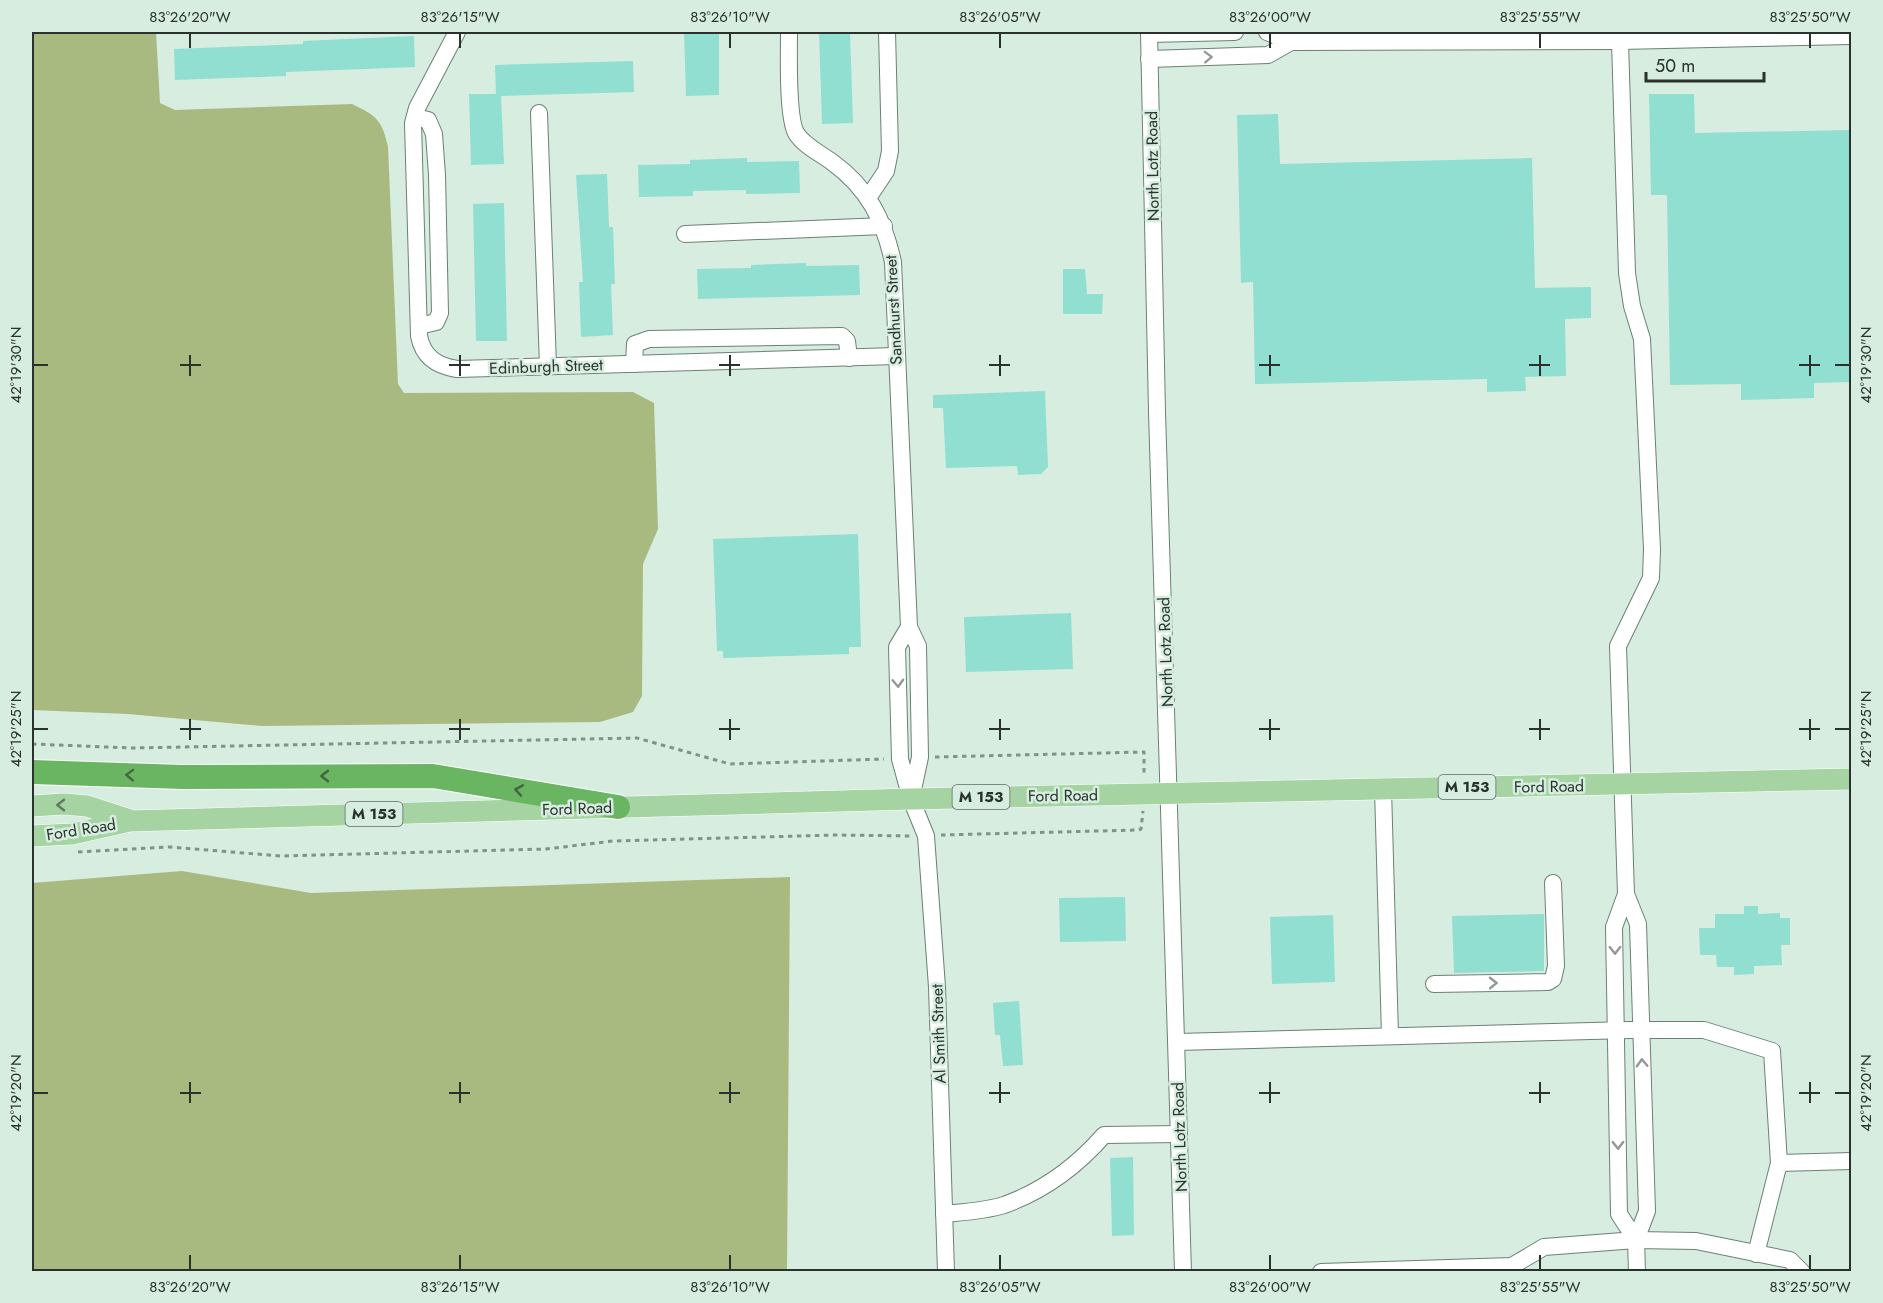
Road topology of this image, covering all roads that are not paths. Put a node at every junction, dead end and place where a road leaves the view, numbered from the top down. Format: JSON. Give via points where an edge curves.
{"nodes":[{"id":1,"x":457,"y":32,"type":"edge"},
{"id":2,"x":789,"y":32,"type":"edge"},
{"id":3,"x":887,"y":32,"type":"edge"},
{"id":4,"x":1235,"y":32,"type":"edge"},
{"id":5,"x":1267,"y":32,"type":"edge"},
{"id":6,"x":1149,"y":33,"type":"edge"},
{"id":7,"x":1731,"y":36,"type":"edge"},
{"id":8,"x":1851,"y":36,"type":"edge"},
{"id":9,"x":1620,"y":41,"type":"junction"},
{"id":10,"x":1291,"y":42,"type":"junction"},
{"id":11,"x":1149,"y":59,"type":"junction"},
{"id":12,"x":539,"y":113,"type":"dead end"},
{"id":13,"x":868,"y":198,"type":"junction"},
{"id":14,"x":884,"y":226,"type":"junction"},
{"id":15,"x":685,"y":234,"type":"dead end"},
{"id":16,"x":896,"y":357,"type":"junction"},
{"id":17,"x":849,"y":358,"type":"junction"},
{"id":18,"x":634,"y":364,"type":"junction"},
{"id":19,"x":548,"y":366,"type":"junction"},
{"id":20,"x":32,"y":772,"type":"edge"},
{"id":21,"x":1851,"y":779,"type":"edge"},
{"id":22,"x":1622,"y":784,"type":"junction"},
{"id":23,"x":1383,"y":789,"type":"junction"},
{"id":24,"x":1170,"y":794,"type":"junction"},
{"id":25,"x":910,"y":799,"type":"junction"},
{"id":26,"x":32,"y":806,"type":"edge"},
{"id":27,"x":618,"y":807,"type":"junction"},
{"id":28,"x":130,"y":821,"type":"junction"},
{"id":29,"x":32,"y":836,"type":"edge"},
{"id":30,"x":1553,"y":883,"type":"dead end"},
{"id":31,"x":1626,"y":894,"type":"junction"},
{"id":32,"x":1434,"y":984,"type":"dead end"},
{"id":33,"x":1616,"y":1030,"type":"junction"},
{"id":34,"x":1641,"y":1030,"type":"junction"},
{"id":35,"x":1390,"y":1036,"type":"junction"},
{"id":36,"x":1177,"y":1042,"type":"junction"},
{"id":37,"x":1179,"y":1134,"type":"junction"},
{"id":38,"x":1851,"y":1161,"type":"edge"},
{"id":39,"x":1779,"y":1163,"type":"junction"},
{"id":40,"x":944,"y":1214,"type":"junction"},
{"id":41,"x":1636,"y":1240,"type":"junction"},
{"id":42,"x":1756,"y":1254,"type":"junction"},
{"id":43,"x":946,"y":1272,"type":"edge"},
{"id":44,"x":1183,"y":1272,"type":"edge"},
{"id":45,"x":1321,"y":1272,"type":"edge"},
{"id":46,"x":1636,"y":1272,"type":"edge"},
{"id":47,"x":1802,"y":1272,"type":"edge"}],
"edges":[{"from":1,"to":19,"type":"street","name":"Edinburgh Street","via":[[413,123],[419,336],[424,350],[443,367]]},
{"from":2,"to":13,"type":"street","name":"Sandhurst Street","via":[[791,116],[797,134],[834,163]]},
{"from":3,"to":13,"type":"street","via":[[890,151],[886,171]]},
{"from":4,"to":6,"type":"street"},
{"from":5,"to":10,"type":"street"},
{"from":6,"to":11,"type":"street","name":"North Lotz Road"},
{"from":7,"to":8,"type":"street"},
{"from":7,"to":9,"type":"street"},
{"from":9,"to":10,"type":"street"},
{"from":9,"to":22,"type":"street","via":[[1627,273],[1642,339],[1652,549],[1651,578],[1618,646]]},
{"from":11,"to":10,"type":"street","one_way":true,"via":[[1268,54]]},
{"from":11,"to":24,"type":"street","name":"North Lotz Road"},
{"from":12,"to":19,"type":"street"},
{"from":13,"to":14,"type":"street","name":"Sandhurst Street"},
{"from":14,"to":15,"type":"street"},
{"from":14,"to":16,"type":"street","name":"Sandhurst Street","via":[[893,262]]},
{"from":16,"to":17,"type":"street","name":"Edinburgh Street"},
{"from":16,"to":25,"type":"street","name":"Sandhurst Street","via":[[909,627],[897,647],[900,759]]},
{"from":17,"to":18,"type":"street","name":"Edinburgh Street"},
{"from":17,"to":18,"type":"street","via":[[847,341],[842,336],[649,339],[636,344]]},
{"from":18,"to":19,"type":"street","name":"Edinburgh Street"},
{"from":27,"to":20,"type":"highway","one_way":true,"via":[[433,776],[183,777]]},
{"from":21,"to":22,"type":"main road","name":"Ford Road","number":"M 153"},
{"from":22,"to":23,"type":"main road","name":"Ford Road","number":"M 153"},
{"from":22,"to":31,"type":"street"},
{"from":23,"to":24,"type":"main road","name":"Ford Road","number":"M 153"},
{"from":23,"to":35,"type":"street"},
{"from":24,"to":25,"type":"main road","name":"Ford Road","number":"M 153"},
{"from":24,"to":36,"type":"street","name":"North Lotz Road"},
{"from":25,"to":27,"type":"main road","name":"Ford Road","number":"M 153"},
{"from":25,"to":40,"type":"street","name":"Al Smith Street","via":[[926,836],[937,987]]},
{"from":28,"to":26,"type":"main road","name":"Ford Road","number":"M 153","one_way":true,"via":[[87,806]]},
{"from":27,"to":28,"type":"main road","name":"Ford Road","number":"M 153"},
{"from":28,"to":29,"type":"main road","name":"Ford Road","number":"M 153","via":[[72,834]]},
{"from":32,"to":30,"type":"street","one_way":true,"via":[[1553,979]]},
{"from":31,"to":33,"type":"street","one_way":true,"via":[[1614,927]]},
{"from":31,"to":34,"type":"street","via":[[1638,924]]},
{"from":33,"to":34,"type":"street"},
{"from":33,"to":35,"type":"street"},
{"from":33,"to":41,"type":"street","one_way":true,"via":[[1619,1214]]},
{"from":34,"to":39,"type":"street","via":[[1704,1030],[1772,1051]]},
{"from":41,"to":34,"type":"street","one_way":true,"via":[[1647,1211]]},
{"from":35,"to":36,"type":"street"},
{"from":36,"to":37,"type":"street","name":"North Lotz Road"},
{"from":37,"to":40,"type":"street","via":[[1104,1135],[1059,1177],[1030,1193],[986,1209]]},
{"from":37,"to":44,"type":"street","name":"North Lotz Road"},
{"from":38,"to":39,"type":"street"},
{"from":39,"to":42,"type":"street"},
{"from":40,"to":43,"type":"street","name":"Al Smith Street"},
{"from":41,"to":42,"type":"street","via":[[1696,1242]]},
{"from":41,"to":45,"type":"street","via":[[1544,1247],[1512,1266]]},
{"from":41,"to":46,"type":"street"},
{"from":42,"to":47,"type":"street","via":[[1790,1260]]}]}
